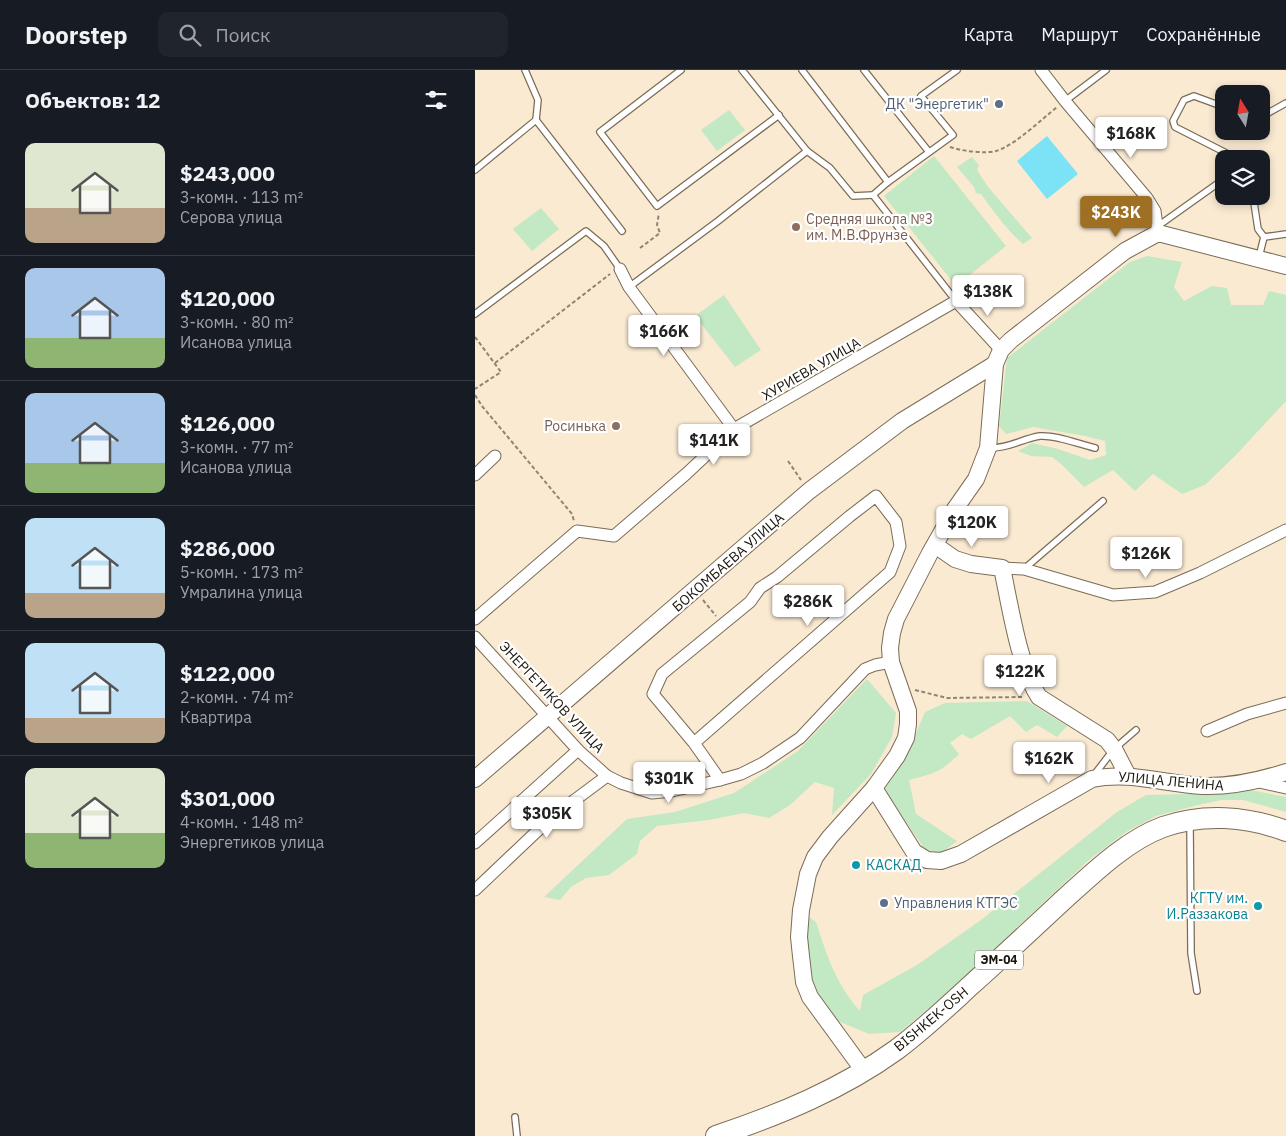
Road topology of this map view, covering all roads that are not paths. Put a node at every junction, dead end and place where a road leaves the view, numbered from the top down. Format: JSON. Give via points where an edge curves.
{"nodes":[{"id":1,"x":525,"y":70,"type":"edge"},
{"id":2,"x":681,"y":70,"type":"edge"},
{"id":3,"x":743,"y":70,"type":"edge"},
{"id":4,"x":802,"y":70,"type":"edge"},
{"id":5,"x":864,"y":70,"type":"edge"},
{"id":6,"x":957,"y":70,"type":"edge"},
{"id":7,"x":1041,"y":70,"type":"edge"},
{"id":8,"x":1106,"y":70,"type":"edge"},
{"id":9,"x":1065,"y":101,"type":"junction"},
{"id":10,"x":1286,"y":103,"type":"edge"},
{"id":11,"x":1215,"y":104,"type":"edge"},
{"id":12,"x":1270,"y":113,"type":"edge"},
{"id":13,"x":779,"y":115,"type":"junction"},
{"id":14,"x":536,"y":120,"type":"junction"},
{"id":15,"x":1220,"y":150,"type":"edge"},
{"id":16,"x":807,"y":151,"type":"junction"},
{"id":17,"x":929,"y":152,"type":"junction"},
{"id":18,"x":475,"y":170,"type":"edge"},
{"id":19,"x":888,"y":182,"type":"junction"},
{"id":20,"x":1215,"y":186,"type":"edge"},
{"id":21,"x":873,"y":195,"type":"junction"},
{"id":22,"x":1254,"y":205,"type":"edge"},
{"id":23,"x":1158,"y":230,"type":"junction"},
{"id":24,"x":622,"y":231,"type":"dead end"},
{"id":25,"x":1286,"y":234,"type":"edge"},
{"id":26,"x":1264,"y":237,"type":"junction"},
{"id":27,"x":1259,"y":259,"type":"junction"},
{"id":28,"x":1286,"y":266,"type":"edge"},
{"id":29,"x":620,"y":269,"type":"joint"},
{"id":30,"x":629,"y":287,"type":"junction"},
{"id":31,"x":956,"y":301,"type":"junction"},
{"id":32,"x":475,"y":314,"type":"edge"},
{"id":33,"x":998,"y":357,"type":"junction"},
{"id":34,"x":733,"y":429,"type":"junction"},
{"id":35,"x":988,"y":448,"type":"junction"},
{"id":36,"x":1095,"y":448,"type":"dead end"},
{"id":37,"x":495,"y":456,"type":"dead end"},
{"id":38,"x":475,"y":475,"type":"edge"},
{"id":39,"x":1103,"y":501,"type":"dead end"},
{"id":40,"x":1286,"y":530,"type":"edge"},
{"id":41,"x":935,"y":545,"type":"junction"},
{"id":42,"x":1002,"y":568,"type":"junction"},
{"id":43,"x":1023,"y":569,"type":"junction"},
{"id":44,"x":475,"y":619,"type":"edge"},
{"id":45,"x":475,"y":638,"type":"edge"},
{"id":46,"x":891,"y":662,"type":"junction"},
{"id":47,"x":1286,"y":703,"type":"edge"},
{"id":48,"x":548,"y":716,"type":"junction"},
{"id":49,"x":1136,"y":730,"type":"dead end"},
{"id":50,"x":1207,"y":731,"type":"dead end"},
{"id":51,"x":693,"y":743,"type":"junction"},
{"id":52,"x":1114,"y":748,"type":"junction"},
{"id":53,"x":578,"y":750,"type":"junction"},
{"id":54,"x":1286,"y":772,"type":"edge"},
{"id":55,"x":607,"y":776,"type":"junction"},
{"id":56,"x":1128,"y":776,"type":"junction"},
{"id":57,"x":475,"y":779,"type":"edge"},
{"id":58,"x":1092,"y":779,"type":"junction"},
{"id":59,"x":720,"y":780,"type":"junction"},
{"id":60,"x":1258,"y":781,"type":"junction"},
{"id":61,"x":874,"y":788,"type":"junction"},
{"id":62,"x":1286,"y":788,"type":"edge"},
{"id":63,"x":1190,"y":820,"type":"junction"},
{"id":64,"x":1286,"y":831,"type":"edge"},
{"id":65,"x":475,"y":844,"type":"edge"},
{"id":66,"x":475,"y":890,"type":"edge"},
{"id":67,"x":1197,"y":991,"type":"dead end"},
{"id":68,"x":864,"y":1071,"type":"junction"},
{"id":69,"x":515,"y":1117,"type":"dead end"},
{"id":70,"x":517,"y":1136,"type":"edge"},
{"id":71,"x":716,"y":1136,"type":"edge"}],
"edges":[{"from":1,"to":14,"type":"lane","via":[[538,100]]},
{"from":2,"to":13,"type":"lane","via":[[600,132],[657,206]]},
{"from":3,"to":13,"type":"lane"},
{"from":4,"to":19,"type":"lane"},
{"from":5,"to":17,"type":"lane"},
{"from":6,"to":17,"type":"lane","via":[[921,96],[953,135]]},
{"from":7,"to":9,"type":"street"},
{"from":8,"to":9,"type":"lane"},
{"from":9,"to":23,"type":"street","via":[[1147,198],[1155,212]]},
{"from":10,"to":12,"type":"lane"},
{"from":11,"to":15,"type":"lane","via":[[1195,96],[1184,100],[1173,121],[1175,127]]},
{"from":13,"to":16,"type":"lane"},
{"from":14,"to":18,"type":"lane"},
{"from":14,"to":24,"type":"lane"},
{"from":16,"to":21,"type":"lane","via":[[830,168],[853,196]]},
{"from":16,"to":30,"type":"lane"},
{"from":17,"to":19,"type":"lane"},
{"from":19,"to":21,"type":"lane"},
{"from":20,"to":23,"type":"lane"},
{"from":21,"to":31,"type":"lane"},
{"from":22,"to":26,"type":"lane","via":[[1258,229]]},
{"from":23,"to":27,"type":"main road"},
{"from":23,"to":33,"type":"main road","name":"БОКОМБАЕВА УЛИЦА","via":[[1125,251],[1011,340]]},
{"from":25,"to":26,"type":"lane"},
{"from":26,"to":27,"type":"lane"},
{"from":27,"to":28,"type":"main road"},
{"from":29,"to":30,"type":"street"},
{"from":29,"to":32,"type":"lane","via":[[604,246],[586,232]]},
{"from":30,"to":34,"type":"street"},
{"from":31,"to":33,"type":"street"},
{"from":31,"to":34,"type":"street","name":"ХУРИЕВА УЛИЦА"},
{"from":33,"to":35,"type":"main road"},
{"from":33,"to":48,"type":"main road","name":"БОКОМБАЕВА УЛИЦА","via":[[902,420],[809,492]]},
{"from":34,"to":44,"type":"street","name":"ХУРИЕВА УЛИЦА","via":[[613,536],[577,530]]},
{"from":35,"to":36,"type":"lane","via":[[1003,448],[1042,436]]},
{"from":35,"to":41,"type":"main road","via":[[975,479]]},
{"from":37,"to":38,"type":"street"},
{"from":39,"to":43,"type":"lane"},
{"from":40,"to":43,"type":"street","via":[[1155,592],[1113,595]]},
{"from":41,"to":42,"type":"main road","via":[[955,559]]},
{"from":41,"to":46,"type":"main road","via":[[896,619],[890,648]]},
{"from":42,"to":43,"type":"street"},
{"from":42,"to":52,"type":"main road","via":[[1032,687],[1039,697],[1107,740]]},
{"from":45,"to":48,"type":"street","name":"ЭНЕРГЕТИКОВ УЛИЦА"},
{"from":46,"to":59,"type":"street","name":"ЭНЕРГЕТИКОВ УЛИЦА","via":[[865,669],[800,738],[763,763]]},
{"from":46,"to":61,"type":"main road","via":[[905,699],[908,724],[906,738],[897,756]]},
{"from":47,"to":50,"type":"street","via":[[1247,714]]},
{"from":48,"to":53,"type":"street","name":"ЭНЕРГЕТИКОВ УЛИЦА"},
{"from":48,"to":57,"type":"main road","name":"БОКОМБАЕВА УЛИЦА"},
{"from":49,"to":52,"type":"lane"},
{"from":51,"to":51,"type":"street","via":[[653,694],[662,674],[750,602],[760,588],[876,496],[896,522],[900,546],[889,572]]},
{"from":51,"to":59,"type":"street"},
{"from":52,"to":56,"type":"main road"},
{"from":52,"to":58,"type":"lane"},
{"from":53,"to":55,"type":"street","name":"ЭНЕРГЕТИКОВ УЛИЦА"},
{"from":53,"to":65,"type":"street"},
{"from":54,"to":60,"type":"main road","name":"УЛИЦА ЛЕНИНА"},
{"from":55,"to":59,"type":"street","name":"ЭНЕРГЕТИКОВ УЛИЦА","via":[[621,784],[652,792]]},
{"from":55,"to":66,"type":"street","via":[[552,817]]},
{"from":56,"to":58,"type":"main road","name":"УЛИЦА ЛЕНИНА"},
{"from":56,"to":60,"type":"main road","name":"УЛИЦА ЛЕНИНА","via":[[1201,786],[1232,786]]},
{"from":58,"to":61,"type":"main road","name":"УЛИЦА ЛЕНИНА","via":[[961,854],[941,861],[927,860],[914,852]]},
{"from":60,"to":62,"type":"street"},
{"from":61,"to":68,"type":"main road","via":[[815,857],[801,910],[799,937],[804,982],[810,997]]},
{"from":63,"to":64,"type":"highway","name":"BISHKEK-OSH","number":"ЭМ-04","via":[[1221,818],[1250,821]]},
{"from":63,"to":67,"type":"lane","via":[[1191,953]]},
{"from":63,"to":68,"type":"highway","name":"BISHKEK-OSH","number":"ЭМ-04","via":[[1163,828],[1133,843],[1098,868],[933,1020]]},
{"from":68,"to":71,"type":"highway","name":"BISHKEK-OSH","number":"ЭМ-04","via":[[792,1108]]},
{"from":69,"to":70,"type":"lane"}]}
